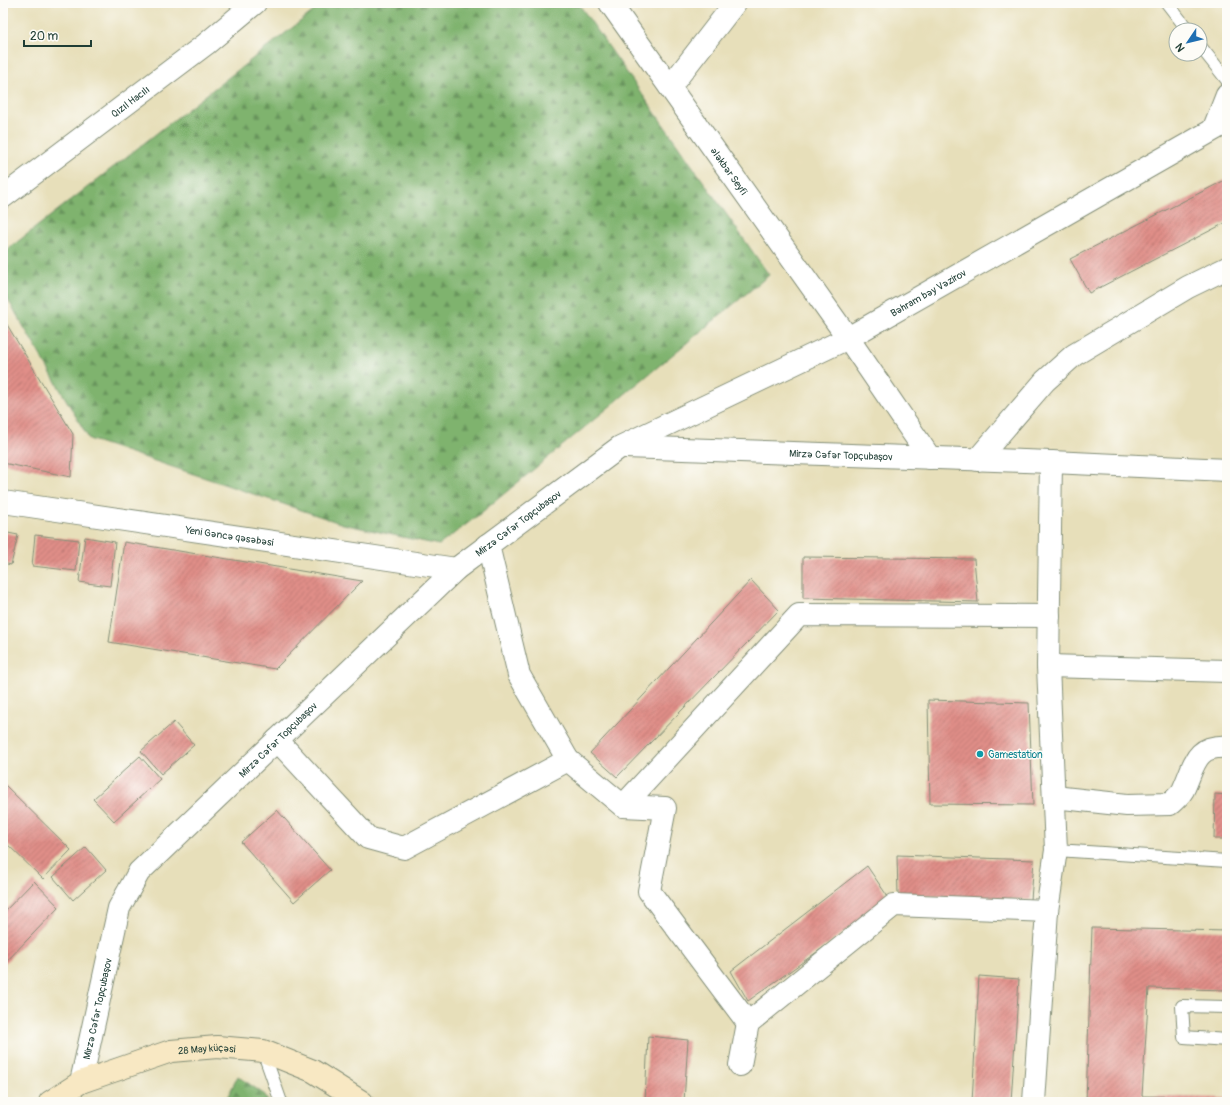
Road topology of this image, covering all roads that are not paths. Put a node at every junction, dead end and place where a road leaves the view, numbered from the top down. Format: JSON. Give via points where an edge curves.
{"nodes":[{"id":1,"x":255,"y":3,"type":"edge"},
{"id":2,"x":610,"y":3,"type":"edge"},
{"id":3,"x":735,"y":3,"type":"edge"},
{"id":4,"x":1167,"y":3,"type":"edge"},
{"id":5,"x":1182,"y":22,"type":"edge"},
{"id":6,"x":1208,"y":56,"type":"edge"},
{"id":7,"x":1227,"y":80,"type":"edge"},
{"id":8,"x":670,"y":87,"type":"junction"},
{"id":9,"x":1227,"y":95,"type":"edge"},
{"id":10,"x":1220,"y":125,"type":"edge"},
{"id":11,"x":3,"y":197,"type":"edge"},
{"id":12,"x":1227,"y":268,"type":"edge"},
{"id":13,"x":848,"y":338,"type":"junction"},
{"id":14,"x":620,"y":447,"type":"junction"},
{"id":15,"x":930,"y":458,"type":"junction"},
{"id":16,"x":977,"y":460,"type":"junction"},
{"id":17,"x":1051,"y":462,"type":"junction"},
{"id":18,"x":1227,"y":470,"type":"edge"},
{"id":19,"x":3,"y":502,"type":"edge"},
{"id":20,"x":488,"y":545,"type":"junction"},
{"id":21,"x":456,"y":569,"type":"junction"},
{"id":22,"x":1049,"y":616,"type":"junction"},
{"id":23,"x":1048,"y":666,"type":"junction"},
{"id":24,"x":1227,"y":671,"type":"edge"},
{"id":25,"x":277,"y":740,"type":"junction"},
{"id":26,"x":1227,"y":748,"type":"edge"},
{"id":27,"x":568,"y":760,"type":"junction"},
{"id":28,"x":1054,"y":797,"type":"junction"},
{"id":29,"x":623,"y":806,"type":"junction"},
{"id":30,"x":1056,"y":850,"type":"junction"},
{"id":31,"x":1227,"y":861,"type":"edge"},
{"id":32,"x":1047,"y":911,"type":"junction"},
{"id":33,"x":1227,"y":1007,"type":"edge"},
{"id":34,"x":748,"y":1023,"type":"junction"},
{"id":35,"x":1227,"y":1040,"type":"edge"},
{"id":36,"x":264,"y":1050,"type":"junction"},
{"id":37,"x":740,"y":1065,"type":"dead end"},
{"id":38,"x":81,"y":1082,"type":"junction"},
{"id":39,"x":50,"y":1102,"type":"edge"},
{"id":40,"x":281,"y":1102,"type":"edge"},
{"id":41,"x":362,"y":1102,"type":"edge"},
{"id":42,"x":1034,"y":1102,"type":"edge"}],
"edges":[{"from":1,"to":11,"type":"street","name":"Qızıl Hacılı","via":[[206,44]]},
{"from":2,"to":8,"type":"street","name":"Ələkbər Seyfi"},
{"from":3,"to":8,"type":"street"},
{"from":4,"to":5,"type":"lane"},
{"from":6,"to":7,"type":"lane"},
{"from":8,"to":13,"type":"street","name":"Ələkbər Seyfi"},
{"from":9,"to":10,"type":"street"},
{"from":10,"to":13,"type":"street","name":"Bəhram bəy Vəzirov"},
{"from":12,"to":16,"type":"street","via":[[1188,287],[1074,355],[1045,381]]},
{"from":13,"to":14,"type":"street","name":"Bəhram bəy Vəzirov"},
{"from":13,"to":15,"type":"street","name":"Ələkbər Seyfi"},
{"from":14,"to":15,"type":"street","name":"Mirzə Cəfər Topçubaşov"},
{"from":14,"to":20,"type":"street","name":"Mirzə Cəfər Topçubaşov"},
{"from":15,"to":16,"type":"street","name":"Mirzə Cəfər Topçubaşov"},
{"from":16,"to":17,"type":"street","name":"Mirzə Cəfər Topçubaşov"},
{"from":17,"to":18,"type":"street","name":"Mirzə Cəfər Topçubaşov"},
{"from":17,"to":22,"type":"street"},
{"from":19,"to":21,"type":"street","name":"Yeni Gəncə qəsəbəsi"},
{"from":20,"to":21,"type":"street","name":"Mirzə Cəfər Topçubaşov"},
{"from":20,"to":27,"type":"street","via":[[519,675]]},
{"from":21,"to":25,"type":"street","name":"Mirzə Cəfər Topçubaşov"},
{"from":22,"to":23,"type":"street"},
{"from":22,"to":29,"type":"street","via":[[799,615]]},
{"from":23,"to":24,"type":"street"},
{"from":23,"to":28,"type":"street"},
{"from":25,"to":27,"type":"street","via":[[368,838],[404,848]]},
{"from":25,"to":38,"type":"street","name":"Mirzə Cəfər Topçubaşov","via":[[139,872],[119,908]]},
{"from":26,"to":28,"type":"street","via":[[1214,746],[1201,753],[1190,770],[1184,789],[1170,804],[1127,805]]},
{"from":27,"to":29,"type":"street"},
{"from":28,"to":30,"type":"street"},
{"from":29,"to":34,"type":"street","via":[[665,808],[649,891]]},
{"from":30,"to":31,"type":"lane"},
{"from":30,"to":32,"type":"street"},
{"from":32,"to":34,"type":"street","via":[[894,905]]},
{"from":32,"to":42,"type":"street"},
{"from":33,"to":35,"type":"lane","via":[[1182,1006],[1184,1037]]},
{"from":34,"to":37,"type":"street"},
{"from":36,"to":38,"type":"main road","name":"28 May küçəsi","via":[[217,1047],[171,1051]]},
{"from":36,"to":40,"type":"lane"},
{"from":36,"to":41,"type":"main road","name":"28 May küçəsi","via":[[313,1071]]},
{"from":38,"to":39,"type":"main road","name":"28 May küçəsi"}]}
